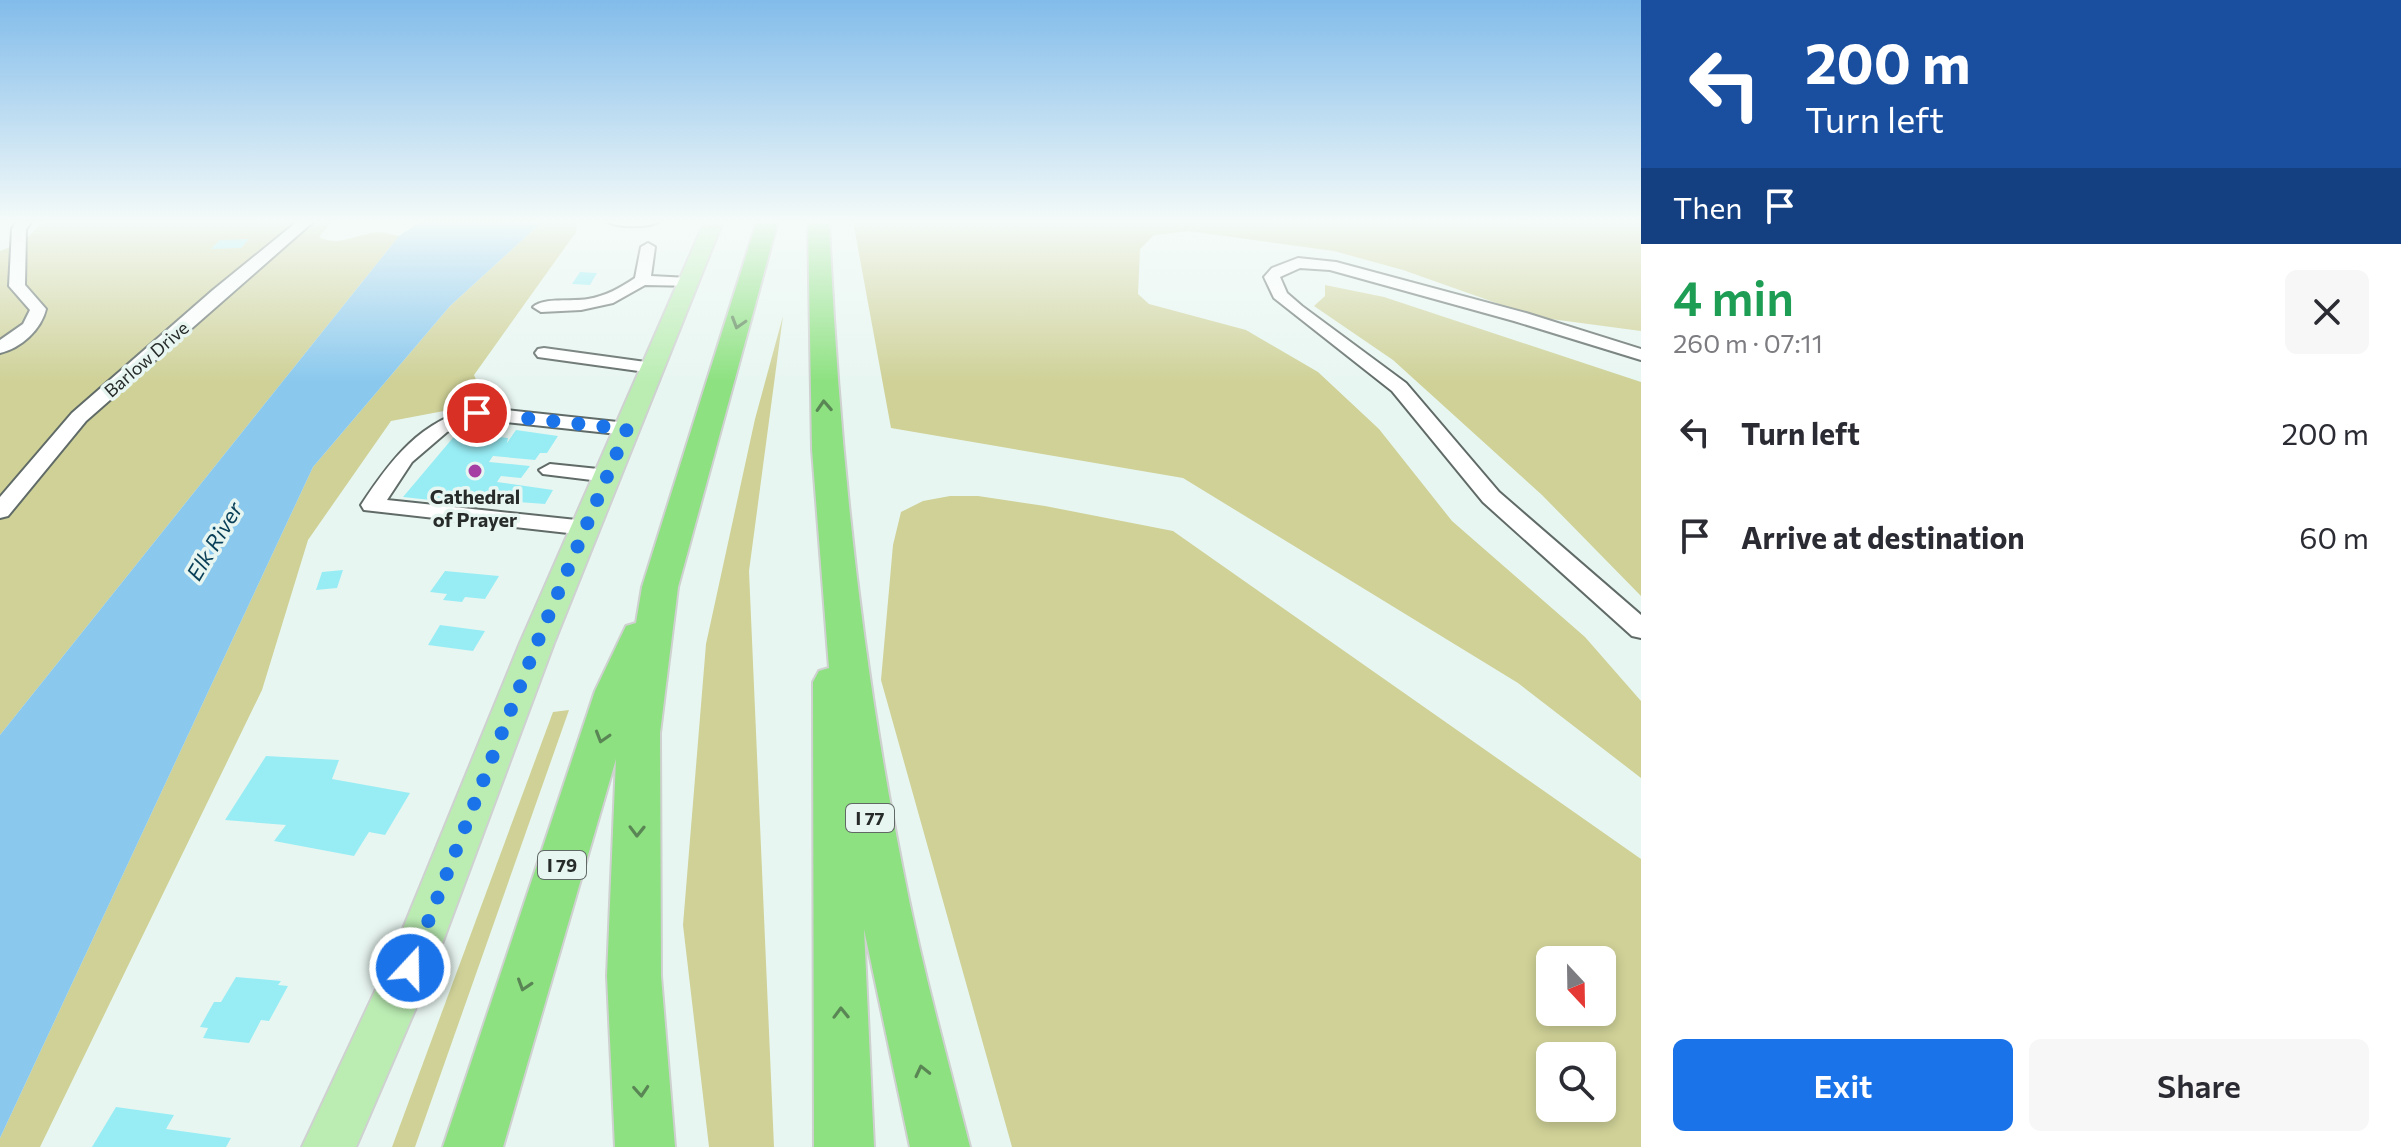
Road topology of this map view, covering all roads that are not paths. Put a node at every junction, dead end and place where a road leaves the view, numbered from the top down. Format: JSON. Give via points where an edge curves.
{"nodes":[{"id":1,"x":17,"y":275,"type":"edge"},
{"id":2,"x":242,"y":275,"type":"edge"},
{"id":3,"x":643,"y":275,"type":"edge"},
{"id":4,"x":692,"y":275,"type":"edge"},
{"id":5,"x":752,"y":275,"type":"edge"},
{"id":6,"x":819,"y":275,"type":"edge"},
{"id":7,"x":1274,"y":275,"type":"edge"},
{"id":8,"x":1369,"y":275,"type":"edge"},
{"id":9,"x":642,"y":280,"type":"junction"},
{"id":10,"x":689,"y":283,"type":"junction"},
{"id":11,"x":541,"y":307,"type":"dead end"},
{"id":12,"x":0,"y":348,"type":"edge"},
{"id":13,"x":544,"y":353,"type":"dead end"},
{"id":14,"x":1641,"y":355,"type":"edge"},
{"id":15,"x":653,"y":368,"type":"junction"},
{"id":16,"x":627,"y":429,"type":"junction"},
{"id":17,"x":550,"y":470,"type":"dead end"},
{"id":18,"x":608,"y":476,"type":"junction"},
{"id":19,"x":828,"y":484,"type":"junction"},
{"id":20,"x":0,"y":511,"type":"edge"},
{"id":21,"x":586,"y":528,"type":"junction"},
{"id":22,"x":660,"y":587,"type":"junction"},
{"id":23,"x":1641,"y":629,"type":"edge"},
{"id":24,"x":329,"y":1147,"type":"edge"},
{"id":25,"x":473,"y":1147,"type":"edge"},
{"id":26,"x":645,"y":1147,"type":"edge"},
{"id":27,"x":844,"y":1147,"type":"edge"},
{"id":28,"x":940,"y":1147,"type":"edge"}],
"edges":[{"from":1,"to":12,"type":"street","via":[[17,286],[38,309],[36,321]]},
{"from":2,"to":20,"type":"street","name":"Barlow Drive","via":[[79,417]]},
{"from":3,"to":9,"type":"street"},
{"from":4,"to":10,"type":"main road"},
{"from":5,"to":22,"type":"highway","one_way":true},
{"from":19,"to":6,"type":"highway","number":"I 77","one_way":true},
{"from":7,"to":23,"type":"street","via":[[1280,295],[1399,387],[1491,497]]},
{"from":8,"to":14,"type":"street"},
{"from":9,"to":10,"type":"street"},
{"from":9,"to":11,"type":"street","via":[[627,292],[577,308]]},
{"from":10,"to":15,"type":"main road"},
{"from":13,"to":15,"type":"street"},
{"from":15,"to":16,"type":"main road"},
{"from":16,"to":18,"type":"main road"},
{"from":16,"to":21,"type":"street","via":[[477,413],[440,428],[404,458],[372,505]]},
{"from":17,"to":18,"type":"street"},
{"from":18,"to":21,"type":"main road"},
{"from":27,"to":19,"type":"highway","one_way":true},
{"from":28,"to":19,"type":"highway","number":"I 77","one_way":true,"via":[[872,828]]},
{"from":21,"to":24,"type":"main road","via":[[410,968]]},
{"from":22,"to":25,"type":"highway","number":"I 79","one_way":true,"via":[[616,691]]},
{"from":22,"to":26,"type":"highway","one_way":true,"via":[[639,733],[634,976]]}]}
